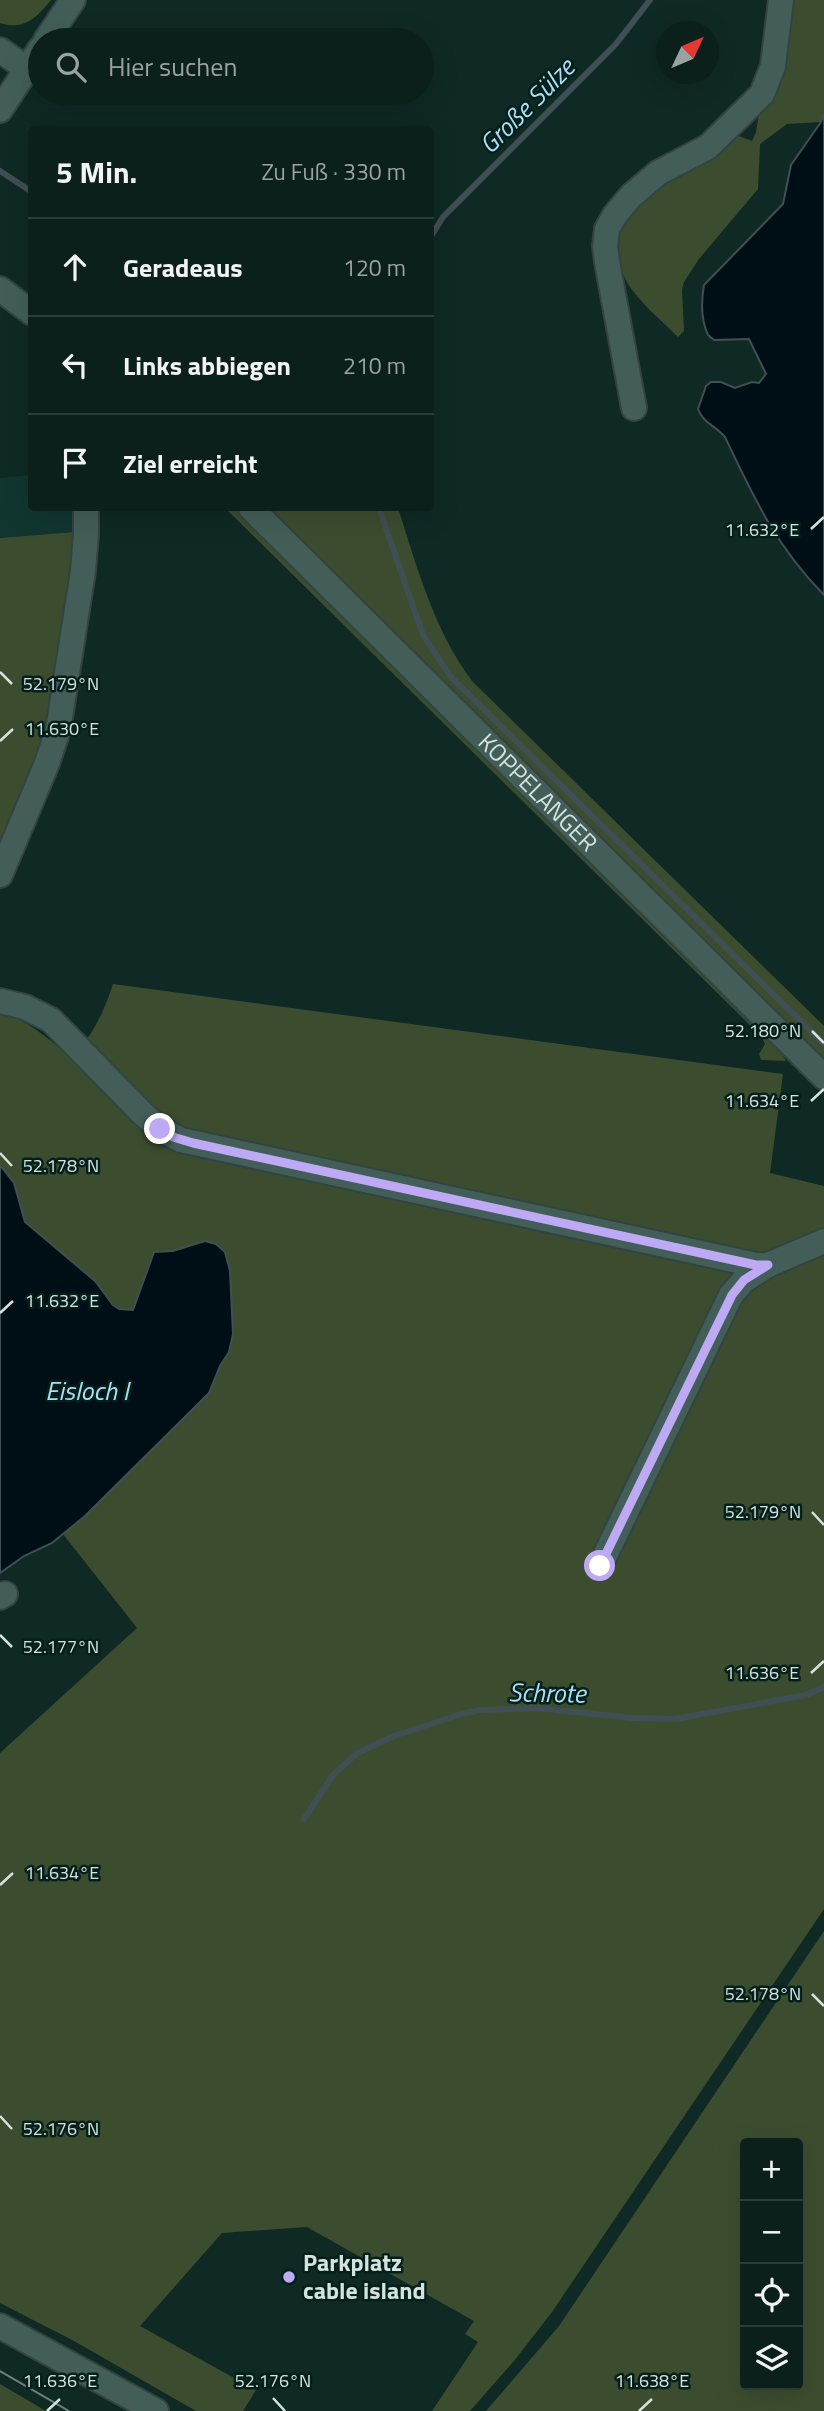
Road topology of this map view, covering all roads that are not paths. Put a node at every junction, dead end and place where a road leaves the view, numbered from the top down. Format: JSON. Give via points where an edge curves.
{"nodes":[{"id":1,"x":73,"y":0,"type":"edge"},
{"id":2,"x":781,"y":0,"type":"edge"},
{"id":3,"x":54,"y":28,"type":"edge"},
{"id":4,"x":0,"y":50,"type":"edge"},
{"id":5,"x":28,"y":57,"type":"edge"},
{"id":6,"x":28,"y":68,"type":"edge"},
{"id":7,"x":0,"y":110,"type":"edge"},
{"id":8,"x":0,"y":289,"type":"edge"},
{"id":9,"x":28,"y":310,"type":"edge"},
{"id":10,"x":634,"y":408,"type":"dead end"},
{"id":11,"x":86,"y":511,"type":"edge"},
{"id":12,"x":254,"y":511,"type":"edge"},
{"id":13,"x":0,"y":874,"type":"edge"},
{"id":14,"x":0,"y":1001,"type":"edge"},
{"id":15,"x":824,"y":1077,"type":"edge"},
{"id":16,"x":824,"y":1241,"type":"edge"},
{"id":17,"x":768,"y":1265,"type":"junction"},
{"id":18,"x":600,"y":1566,"type":"dead end"},
{"id":19,"x":0,"y":2326,"type":"edge"},
{"id":20,"x":156,"y":2411,"type":"edge"}],
"edges":[{"from":1,"to":3,"type":"street"},
{"from":2,"to":10,"type":"street","via":[[772,72],[756,102],[708,147],[645,183],[607,229],[607,262]]},
{"from":4,"to":5,"type":"street"},
{"from":6,"to":7,"type":"street"},
{"from":8,"to":9,"type":"street"},
{"from":11,"to":13,"type":"street","via":[[83,571],[58,730]]},
{"from":12,"to":15,"type":"street","name":"KOPPELANGER"},
{"from":14,"to":17,"type":"street","via":[[51,1020],[142,1113],[180,1140]]},
{"from":16,"to":17,"type":"street"},
{"from":17,"to":18,"type":"street","via":[[744,1280],[732,1295]]},
{"from":19,"to":20,"type":"street"}]}
